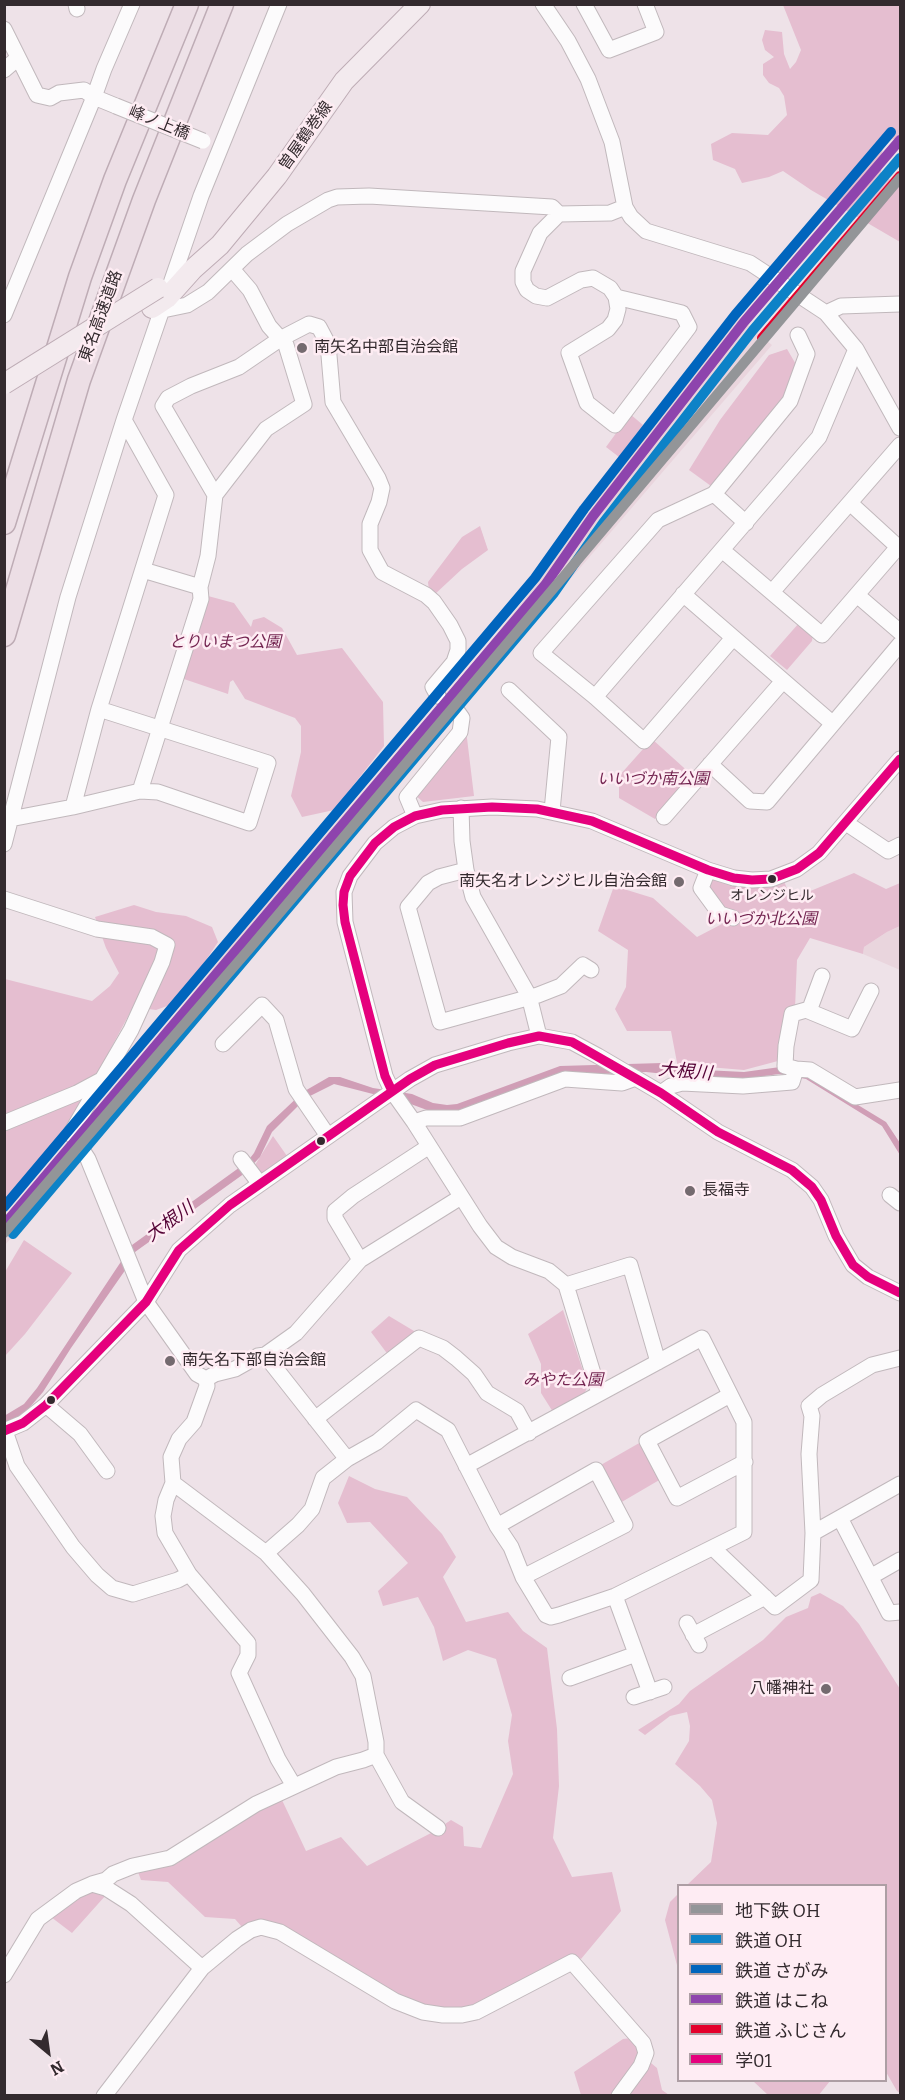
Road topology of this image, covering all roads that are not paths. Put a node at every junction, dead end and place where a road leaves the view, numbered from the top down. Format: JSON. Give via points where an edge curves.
{"nodes":[{"id":1,"x":132,"y":4,"type":"edge"},
{"id":2,"x":187,"y":4,"type":"edge"},
{"id":3,"x":222,"y":4,"type":"edge"},
{"id":4,"x":279,"y":4,"type":"edge"},
{"id":5,"x":420,"y":4,"type":"edge"},
{"id":6,"x":543,"y":4,"type":"edge"},
{"id":7,"x":584,"y":4,"type":"edge"},
{"id":8,"x":645,"y":4,"type":"edge"},
{"id":9,"x":4,"y":29,"type":"edge"},
{"id":10,"x":18,"y":58,"type":"junction"},
{"id":11,"x":4,"y":70,"type":"edge"},
{"id":12,"x":94,"y":97,"type":"junction"},
{"id":13,"x":220,"y":148,"type":"junction"},
{"id":14,"x":626,"y":207,"type":"junction"},
{"id":15,"x":559,"y":214,"type":"junction"},
{"id":16,"x":232,"y":269,"type":"junction"},
{"id":17,"x":162,"y":297,"type":"junction"},
{"id":18,"x":616,"y":297,"type":"junction"},
{"id":19,"x":900,"y":304,"type":"edge"},
{"id":20,"x":826,"y":313,"type":"junction"},
{"id":21,"x":4,"y":315,"type":"edge"},
{"id":22,"x":798,"y":335,"type":"dead end"},
{"id":23,"x":280,"y":339,"type":"junction"},
{"id":24,"x":856,"y":349,"type":"junction"},
{"id":25,"x":4,"y":384,"type":"edge"},
{"id":26,"x":4,"y":399,"type":"edge"},
{"id":27,"x":124,"y":420,"type":"junction"},
{"id":28,"x":900,"y":428,"type":"edge"},
{"id":29,"x":900,"y":445,"type":"edge"},
{"id":30,"x":714,"y":494,"type":"junction"},
{"id":31,"x":215,"y":495,"type":"junction"},
{"id":32,"x":850,"y":503,"type":"junction"},
{"id":33,"x":4,"y":523,"type":"edge"},
{"id":34,"x":746,"y":523,"type":"junction"},
{"id":35,"x":722,"y":550,"type":"junction"},
{"id":36,"x":143,"y":570,"type":"junction"},
{"id":37,"x":200,"y":587,"type":"junction"},
{"id":38,"x":772,"y":592,"type":"junction"},
{"id":39,"x":683,"y":594,"type":"junction"},
{"id":40,"x":857,"y":595,"type":"junction"},
{"id":41,"x":900,"y":632,"type":"edge"},
{"id":42,"x":4,"y":635,"type":"edge"},
{"id":43,"x":733,"y":638,"type":"junction"},
{"id":44,"x":900,"y":644,"type":"edge"},
{"id":45,"x":783,"y":681,"type":"junction"},
{"id":46,"x":510,"y":690,"type":"dead end"},
{"id":47,"x":438,"y":696,"type":"dead end"},
{"id":48,"x":595,"y":697,"type":"junction"},
{"id":49,"x":99,"y":709,"type":"junction"},
{"id":50,"x":457,"y":711,"type":"dead end"},
{"id":51,"x":832,"y":723,"type":"junction"},
{"id":52,"x":159,"y":729,"type":"junction"},
{"id":53,"x":900,"y":759,"type":"edge"},
{"id":54,"x":710,"y":764,"type":"junction"},
{"id":55,"x":140,"y":791,"type":"junction"},
{"id":56,"x":72,"y":807,"type":"junction"},
{"id":57,"x":461,"y":808,"type":"junction"},
{"id":58,"x":552,"y":811,"type":"junction"},
{"id":59,"x":416,"y":816,"type":"junction"},
{"id":60,"x":664,"y":817,"type":"dead end"},
{"id":61,"x":10,"y":819,"type":"junction"},
{"id":62,"x":846,"y":823,"type":"junction"},
{"id":63,"x":4,"y":844,"type":"edge"},
{"id":64,"x":900,"y":845,"type":"edge"},
{"id":65,"x":466,"y":870,"type":"junction"},
{"id":66,"x":708,"y":870,"type":"junction"},
{"id":67,"x":4,"y":899,"type":"edge"},
{"id":68,"x":733,"y":918,"type":"dead end"},
{"id":69,"x":584,"y":964,"type":"dead end"},
{"id":70,"x":822,"y":976,"type":"dead end"},
{"id":71,"x":871,"y":991,"type":"dead end"},
{"id":72,"x":529,"y":996,"type":"junction"},
{"id":73,"x":809,"y":1011,"type":"junction"},
{"id":74,"x":539,"y":1036,"type":"junction"},
{"id":75,"x":223,"y":1044,"type":"dead end"},
{"id":76,"x":794,"y":1074,"type":"junction"},
{"id":77,"x":634,"y":1077,"type":"junction"},
{"id":78,"x":104,"y":1080,"type":"junction"},
{"id":79,"x":900,"y":1090,"type":"edge"},
{"id":80,"x":392,"y":1091,"type":"junction"},
{"id":81,"x":661,"y":1093,"type":"junction"},
{"id":82,"x":414,"y":1122,"type":"junction"},
{"id":83,"x":4,"y":1123,"type":"edge"},
{"id":84,"x":328,"y":1136,"type":"junction"},
{"id":85,"x":428,"y":1147,"type":"junction"},
{"id":86,"x":461,"y":1197,"type":"junction"},
{"id":87,"x":360,"y":1260,"type":"junction"},
{"id":88,"x":566,"y":1285,"type":"junction"},
{"id":89,"x":898,"y":1288,"type":"edge"},
{"id":90,"x":146,"y":1302,"type":"junction"},
{"id":91,"x":265,"y":1355,"type":"junction"},
{"id":92,"x":900,"y":1358,"type":"edge"},
{"id":93,"x":658,"y":1362,"type":"junction"},
{"id":94,"x":206,"y":1379,"type":"junction"},
{"id":95,"x":599,"y":1393,"type":"junction"},
{"id":96,"x":730,"y":1395,"type":"junction"},
{"id":97,"x":46,"y":1405,"type":"junction"},
{"id":98,"x":315,"y":1419,"type":"junction"},
{"id":99,"x":5,"y":1431,"type":"edge"},
{"id":100,"x":529,"y":1433,"type":"junction"},
{"id":101,"x":347,"y":1459,"type":"junction"},
{"id":102,"x":745,"y":1462,"type":"junction"},
{"id":103,"x":466,"y":1466,"type":"junction"},
{"id":104,"x":107,"y":1471,"type":"dead end"},
{"id":105,"x":173,"y":1483,"type":"junction"},
{"id":106,"x":900,"y":1484,"type":"edge"},
{"id":107,"x":840,"y":1518,"type":"junction"},
{"id":108,"x":497,"y":1526,"type":"junction"},
{"id":109,"x":813,"y":1533,"type":"junction"},
{"id":110,"x":714,"y":1548,"type":"junction"},
{"id":111,"x":266,"y":1553,"type":"junction"},
{"id":112,"x":900,"y":1560,"type":"edge"},
{"id":113,"x":189,"y":1574,"type":"junction"},
{"id":114,"x":872,"y":1576,"type":"junction"},
{"id":115,"x":523,"y":1577,"type":"junction"},
{"id":116,"x":615,"y":1596,"type":"junction"},
{"id":117,"x":765,"y":1597,"type":"junction"},
{"id":118,"x":900,"y":1612,"type":"edge"},
{"id":119,"x":693,"y":1634,"type":"dead end"},
{"id":120,"x":636,"y":1654,"type":"junction"},
{"id":121,"x":570,"y":1678,"type":"dead end"},
{"id":122,"x":634,"y":1697,"type":"dead end"},
{"id":123,"x":376,"y":1755,"type":"junction"},
{"id":124,"x":294,"y":1786,"type":"junction"},
{"id":125,"x":438,"y":1828,"type":"dead end"},
{"id":126,"x":92,"y":1884,"type":"junction"},
{"id":127,"x":202,"y":1968,"type":"junction"},
{"id":128,"x":4,"y":1975,"type":"edge"},
{"id":129,"x":104,"y":2096,"type":"edge"},
{"id":130,"x":619,"y":2096,"type":"edge"}],
"edges":[{"from":1,"to":12,"type":"street"},
{"from":2,"to":33,"type":"highway","name":"東名高速道路","via":[[80,277]]},
{"from":3,"to":42,"type":"highway","name":"東名高速道路","via":[[135,222],[79,380]]},
{"from":4,"to":13,"type":"street"},
{"from":5,"to":17,"type":"main road","name":"曽屋鶴巻線","via":[[344,81],[277,176],[220,245]]},
{"from":6,"to":14,"type":"street","via":[[588,79],[612,142]]},
{"from":7,"to":8,"type":"street","via":[[609,50],[656,32]]},
{"from":9,"to":10,"type":"street"},
{"from":10,"to":11,"type":"street"},
{"from":10,"to":12,"type":"street","name":"峰ノ上橋","via":[[37,95],[50,98],[58,93],[84,90]]},
{"from":12,"to":13,"type":"street","name":"峰ノ上橋","bridge":true},
{"from":12,"to":21,"type":"street"},
{"from":13,"to":17,"type":"street"},
{"from":14,"to":15,"type":"street","via":[[610,213]]},
{"from":14,"to":20,"type":"street","via":[[646,231],[750,263]]},
{"from":15,"to":16,"type":"street","via":[[552,207],[337,197],[287,224]]},
{"from":15,"to":18,"type":"street","via":[[540,233],[523,271],[527,290],[547,298],[593,278],[610,288]]},
{"from":16,"to":17,"type":"street","via":[[187,305]]},
{"from":16,"to":23,"type":"street"},
{"from":17,"to":25,"type":"main road","name":"曽屋鶴巻線","bridge":true},
{"from":17,"to":26,"type":"main road","name":"曽屋鶴巻線"},
{"from":17,"to":27,"type":"street"},
{"from":18,"to":18,"type":"street","via":[[618,309],[608,329],[569,353],[587,403],[615,425],[689,327],[682,313]]},
{"from":19,"to":20,"type":"street","via":[[841,306]]},
{"from":20,"to":24,"type":"street"},
{"from":22,"to":30,"type":"street","via":[[807,354],[790,401]]},
{"from":23,"to":31,"type":"street","via":[[286,345],[304,404],[266,429]]},
{"from":23,"to":31,"type":"street","via":[[239,367],[168,398],[163,406]]},
{"from":23,"to":47,"type":"street","via":[[309,324],[320,327],[326,339],[333,402],[382,488],[370,524],[370,550],[382,572],[434,602],[458,640],[454,662],[433,687]]},
{"from":24,"to":28,"type":"street"},
{"from":24,"to":34,"type":"street","via":[[819,437]]},
{"from":27,"to":36,"type":"street","via":[[166,495]]},
{"from":27,"to":61,"type":"street","via":[[68,597]]},
{"from":29,"to":32,"type":"street"},
{"from":30,"to":34,"type":"street"},
{"from":30,"to":48,"type":"street","via":[[658,520],[541,653]]},
{"from":31,"to":37,"type":"street"},
{"from":32,"to":38,"type":"street"},
{"from":32,"to":40,"type":"street","via":[[898,547]]},
{"from":34,"to":35,"type":"street"},
{"from":35,"to":38,"type":"street"},
{"from":35,"to":39,"type":"street"},
{"from":36,"to":37,"type":"street"},
{"from":36,"to":49,"type":"street"},
{"from":37,"to":52,"type":"street","via":[[201,599]]},
{"from":38,"to":40,"type":"street","via":[[822,635]]},
{"from":39,"to":43,"type":"street"},
{"from":39,"to":48,"type":"street"},
{"from":40,"to":41,"type":"street"},
{"from":43,"to":45,"type":"street"},
{"from":43,"to":48,"type":"street","via":[[644,741]]},
{"from":44,"to":51,"type":"street"},
{"from":45,"to":51,"type":"street"},
{"from":45,"to":54,"type":"street"},
{"from":46,"to":58,"type":"street","via":[[559,737]]},
{"from":49,"to":52,"type":"street"},
{"from":49,"to":56,"type":"street"},
{"from":50,"to":59,"type":"street","via":[[462,718],[459,732],[407,797]]},
{"from":51,"to":54,"type":"street","via":[[767,802],[750,801]]},
{"from":52,"to":55,"type":"street"},
{"from":52,"to":55,"type":"street","via":[[268,763],[249,823],[158,792]]},
{"from":53,"to":62,"type":"street"},
{"from":54,"to":60,"type":"street"},
{"from":55,"to":56,"type":"street"},
{"from":56,"to":61,"type":"street"},
{"from":57,"to":58,"type":"street"},
{"from":57,"to":59,"type":"street"},
{"from":57,"to":65,"type":"street"},
{"from":58,"to":66,"type":"street","via":[[592,821]]},
{"from":59,"to":80,"type":"street","via":[[394,827],[358,864],[347,884],[343,905]]},
{"from":61,"to":63,"type":"street"},
{"from":62,"to":64,"type":"street","via":[[888,851]]},
{"from":62,"to":66,"type":"street","via":[[797,870],[771,879],[734,878]]},
{"from":65,"to":72,"type":"street","via":[[473,897]]},
{"from":65,"to":72,"type":"street","via":[[429,883],[408,907],[440,1022]]},
{"from":66,"to":68,"type":"street","via":[[700,888],[720,914]]},
{"from":67,"to":78,"type":"street","via":[[97,928],[152,937],[167,945]]},
{"from":69,"to":72,"type":"street","via":[[561,986]]},
{"from":70,"to":73,"type":"street"},
{"from":71,"to":73,"type":"street","via":[[864,1017],[852,1029]]},
{"from":72,"to":74,"type":"street"},
{"from":73,"to":76,"type":"street","via":[[792,1014],[785,1066]]},
{"from":74,"to":77,"type":"street","via":[[572,1042]]},
{"from":74,"to":80,"type":"street","via":[[435,1065]]},
{"from":75,"to":84,"type":"street","via":[[262,1005],[276,1020],[302,1097]]},
{"from":76,"to":79,"type":"street","via":[[810,1070],[855,1097]]},
{"from":76,"to":81,"type":"street","via":[[792,1082],[743,1086],[682,1083]]},
{"from":77,"to":81,"type":"street"},
{"from":77,"to":82,"type":"street","via":[[622,1083],[565,1079],[460,1118]]},
{"from":78,"to":83,"type":"street"},
{"from":78,"to":90,"type":"street","via":[[71,1133],[88,1159]]},
{"from":80,"to":82,"type":"street"},
{"from":80,"to":84,"type":"street"},
{"from":81,"to":89,"type":"street","via":[[718,1132],[802,1177],[821,1200],[854,1265],[868,1277]]},
{"from":82,"to":85,"type":"street"},
{"from":84,"to":90,"type":"street","via":[[251,1171],[230,1205],[179,1250]]},
{"from":85,"to":86,"type":"street"},
{"from":85,"to":87,"type":"street","via":[[335,1211],[335,1218]]},
{"from":86,"to":87,"type":"street"},
{"from":86,"to":88,"type":"street","via":[[496,1248],[549,1271]]},
{"from":87,"to":91,"type":"street","via":[[296,1333]]},
{"from":88,"to":93,"type":"street","via":[[630,1265]]},
{"from":88,"to":95,"type":"street"},
{"from":90,"to":94,"type":"street","via":[[197,1374]]},
{"from":90,"to":97,"type":"street"},
{"from":91,"to":94,"type":"street"},
{"from":91,"to":98,"type":"street"},
{"from":92,"to":109,"type":"street","via":[[872,1365],[809,1406]]},
{"from":93,"to":95,"type":"street"},
{"from":93,"to":96,"type":"street","via":[[702,1338]]},
{"from":94,"to":105,"type":"street","via":[[194,1422],[179,1439],[171,1457]]},
{"from":95,"to":100,"type":"street"},
{"from":96,"to":102,"type":"street","via":[[744,1422]]},
{"from":96,"to":102,"type":"street","via":[[647,1441],[677,1498]]},
{"from":97,"to":99,"type":"street"},
{"from":97,"to":104,"type":"street","via":[[80,1434]]},
{"from":98,"to":100,"type":"street","via":[[419,1338],[443,1348],[482,1382],[487,1393],[518,1411]]},
{"from":98,"to":101,"type":"street"},
{"from":99,"to":113,"type":"street","via":[[16,1466],[73,1547],[112,1588],[133,1594]]},
{"from":100,"to":103,"type":"street"},
{"from":101,"to":103,"type":"street","via":[[377,1442],[416,1410],[448,1430]]},
{"from":101,"to":111,"type":"street","via":[[323,1478],[312,1509]]},
{"from":102,"to":110,"type":"street","via":[[744,1532]]},
{"from":103,"to":108,"type":"street"},
{"from":105,"to":111,"type":"street"},
{"from":105,"to":113,"type":"street","via":[[163,1516],[165,1533]]},
{"from":106,"to":107,"type":"street"},
{"from":107,"to":109,"type":"street"},
{"from":107,"to":114,"type":"street"},
{"from":108,"to":115,"type":"street"},
{"from":108,"to":115,"type":"street","via":[[596,1470],[625,1525]]},
{"from":109,"to":117,"type":"street","via":[[811,1580],[776,1607]]},
{"from":110,"to":116,"type":"street"},
{"from":110,"to":117,"type":"street"},
{"from":111,"to":123,"type":"street","via":[[303,1594],[363,1676]]},
{"from":112,"to":114,"type":"street"},
{"from":113,"to":124,"type":"street","via":[[248,1643],[248,1655],[239,1673]]},
{"from":114,"to":118,"type":"street","via":[[889,1613]]},
{"from":115,"to":116,"type":"street","via":[[543,1612],[551,1617]]},
{"from":116,"to":120,"type":"street"},
{"from":117,"to":119,"type":"street"},
{"from":120,"to":121,"type":"street"},
{"from":120,"to":122,"type":"street","via":[[657,1689]]},
{"from":123,"to":124,"type":"street"},
{"from":123,"to":125,"type":"street","via":[[402,1802]]},
{"from":124,"to":126,"type":"street","via":[[256,1804],[170,1858],[133,1866]]},
{"from":126,"to":127,"type":"street","via":[[131,1904]]},
{"from":126,"to":128,"type":"street","via":[[38,1919]]},
{"from":127,"to":129,"type":"street"},
{"from":127,"to":130,"type":"street","via":[[251,1930],[270,1928],[395,2001],[423,2012],[462,2015],[477,2012],[572,1962],[644,2043],[646,2052],[641,2066]]}]}
